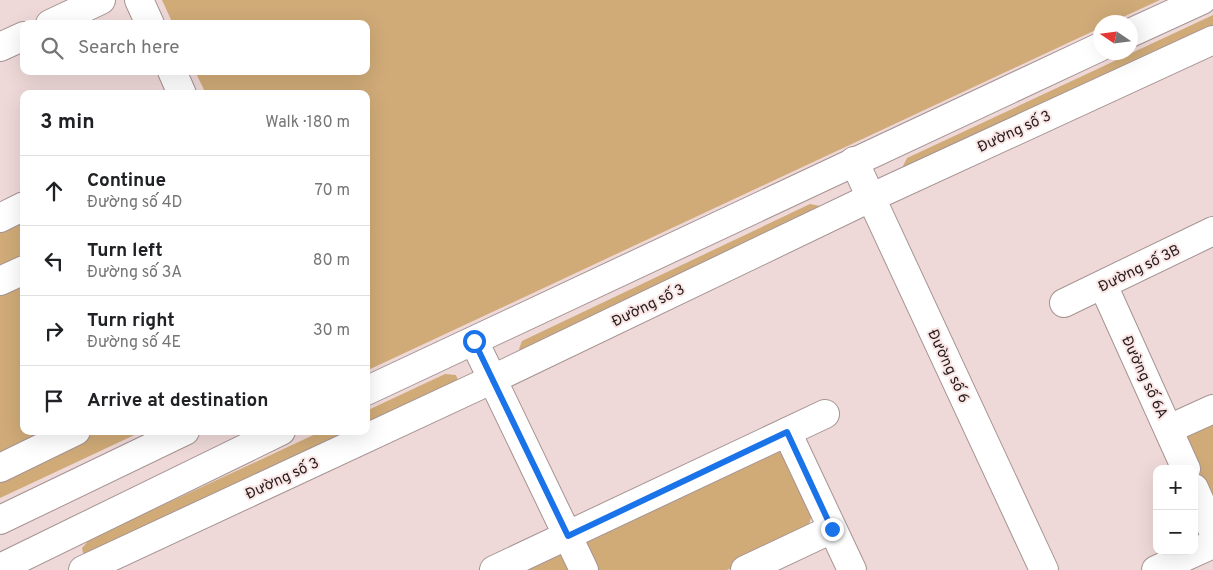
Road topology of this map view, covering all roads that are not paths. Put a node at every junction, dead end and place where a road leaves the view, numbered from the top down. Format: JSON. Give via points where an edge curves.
{"nodes":[{"id":1,"x":101,"y":0,"type":"edge"},
{"id":2,"x":140,"y":0,"type":"edge"},
{"id":3,"x":1202,"y":0,"type":"edge"},
{"id":4,"x":58,"y":20,"type":"edge"},
{"id":5,"x":148,"y":20,"type":"edge"},
{"id":6,"x":1138,"y":29,"type":"edge"},
{"id":7,"x":20,"y":38,"type":"edge"},
{"id":8,"x":1213,"y":40,"type":"edge"},
{"id":9,"x":0,"y":47,"type":"edge"},
{"id":10,"x":1093,"y":50,"type":"edge"},
{"id":11,"x":174,"y":75,"type":"edge"},
{"id":12,"x":180,"y":90,"type":"edge"},
{"id":13,"x":854,"y":161,"type":"junction"},
{"id":14,"x":870,"y":198,"type":"junction"},
{"id":15,"x":20,"y":208,"type":"edge"},
{"id":16,"x":0,"y":218,"type":"edge"},
{"id":17,"x":1213,"y":231,"type":"edge"},
{"id":18,"x":20,"y":272,"type":"edge"},
{"id":19,"x":0,"y":281,"type":"edge"},
{"id":20,"x":1103,"y":286,"type":"junction"},
{"id":21,"x":1064,"y":303,"type":"dead end"},
{"id":22,"x":474,"y":341,"type":"junction"},
{"id":23,"x":491,"y":380,"type":"junction"},
{"id":24,"x":370,"y":389,"type":"edge"},
{"id":25,"x":1213,"y":409,"type":"edge"},
{"id":26,"x":824,"y":414,"type":"dead end"},
{"id":27,"x":1169,"y":430,"type":"junction"},
{"id":28,"x":787,"y":432,"type":"junction"},
{"id":29,"x":68,"y":435,"type":"edge"},
{"id":30,"x":177,"y":435,"type":"edge"},
{"id":31,"x":273,"y":435,"type":"edge"},
{"id":32,"x":1184,"y":465,"type":"edge"},
{"id":33,"x":0,"y":468,"type":"edge"},
{"id":34,"x":1198,"y":497,"type":"edge"},
{"id":35,"x":0,"y":520,"type":"edge"},
{"id":36,"x":832,"y":529,"type":"junction"},
{"id":37,"x":1213,"y":532,"type":"edge"},
{"id":38,"x":568,"y":536,"type":"junction"},
{"id":39,"x":1213,"y":544,"type":"edge"},
{"id":40,"x":0,"y":568,"type":"edge"},
{"id":41,"x":83,"y":570,"type":"edge"},
{"id":42,"x":494,"y":570,"type":"edge"},
{"id":43,"x":584,"y":570,"type":"edge"},
{"id":44,"x":745,"y":570,"type":"edge"},
{"id":45,"x":852,"y":570,"type":"edge"},
{"id":46,"x":1044,"y":570,"type":"edge"},
{"id":47,"x":1156,"y":570,"type":"edge"}],
"edges":[{"from":1,"to":4,"type":"street"},
{"from":2,"to":5,"type":"street"},
{"from":3,"to":6,"type":"street"},
{"from":7,"to":9,"type":"street"},
{"from":8,"to":14,"type":"street","name":"Đường số 3"},
{"from":10,"to":13,"type":"street"},
{"from":11,"to":12,"type":"street"},
{"from":13,"to":14,"type":"street","name":"Đường số 6"},
{"from":13,"to":22,"type":"street"},
{"from":14,"to":23,"type":"street","name":"Đường số 3"},
{"from":14,"to":46,"type":"street","name":"Đường số 6"},
{"from":15,"to":16,"type":"street"},
{"from":17,"to":20,"type":"street","name":"Đường số 3B"},
{"from":18,"to":19,"type":"street"},
{"from":20,"to":21,"type":"street","name":"Đường số 3B"},
{"from":20,"to":27,"type":"street","name":"Đường số 6A"},
{"from":22,"to":23,"type":"street"},
{"from":22,"to":24,"type":"street"},
{"from":23,"to":38,"type":"street"},
{"from":23,"to":41,"type":"street","name":"Đường số 3"},
{"from":25,"to":27,"type":"street"},
{"from":26,"to":28,"type":"street"},
{"from":27,"to":32,"type":"street","name":"Đường số 6A"},
{"from":28,"to":36,"type":"street"},
{"from":28,"to":38,"type":"street"},
{"from":29,"to":33,"type":"street"},
{"from":30,"to":35,"type":"street"},
{"from":31,"to":40,"type":"street"},
{"from":34,"to":37,"type":"street"},
{"from":36,"to":44,"type":"street"},
{"from":36,"to":45,"type":"street"},
{"from":38,"to":42,"type":"street"},
{"from":38,"to":43,"type":"street"},
{"from":39,"to":47,"type":"street"}]}
